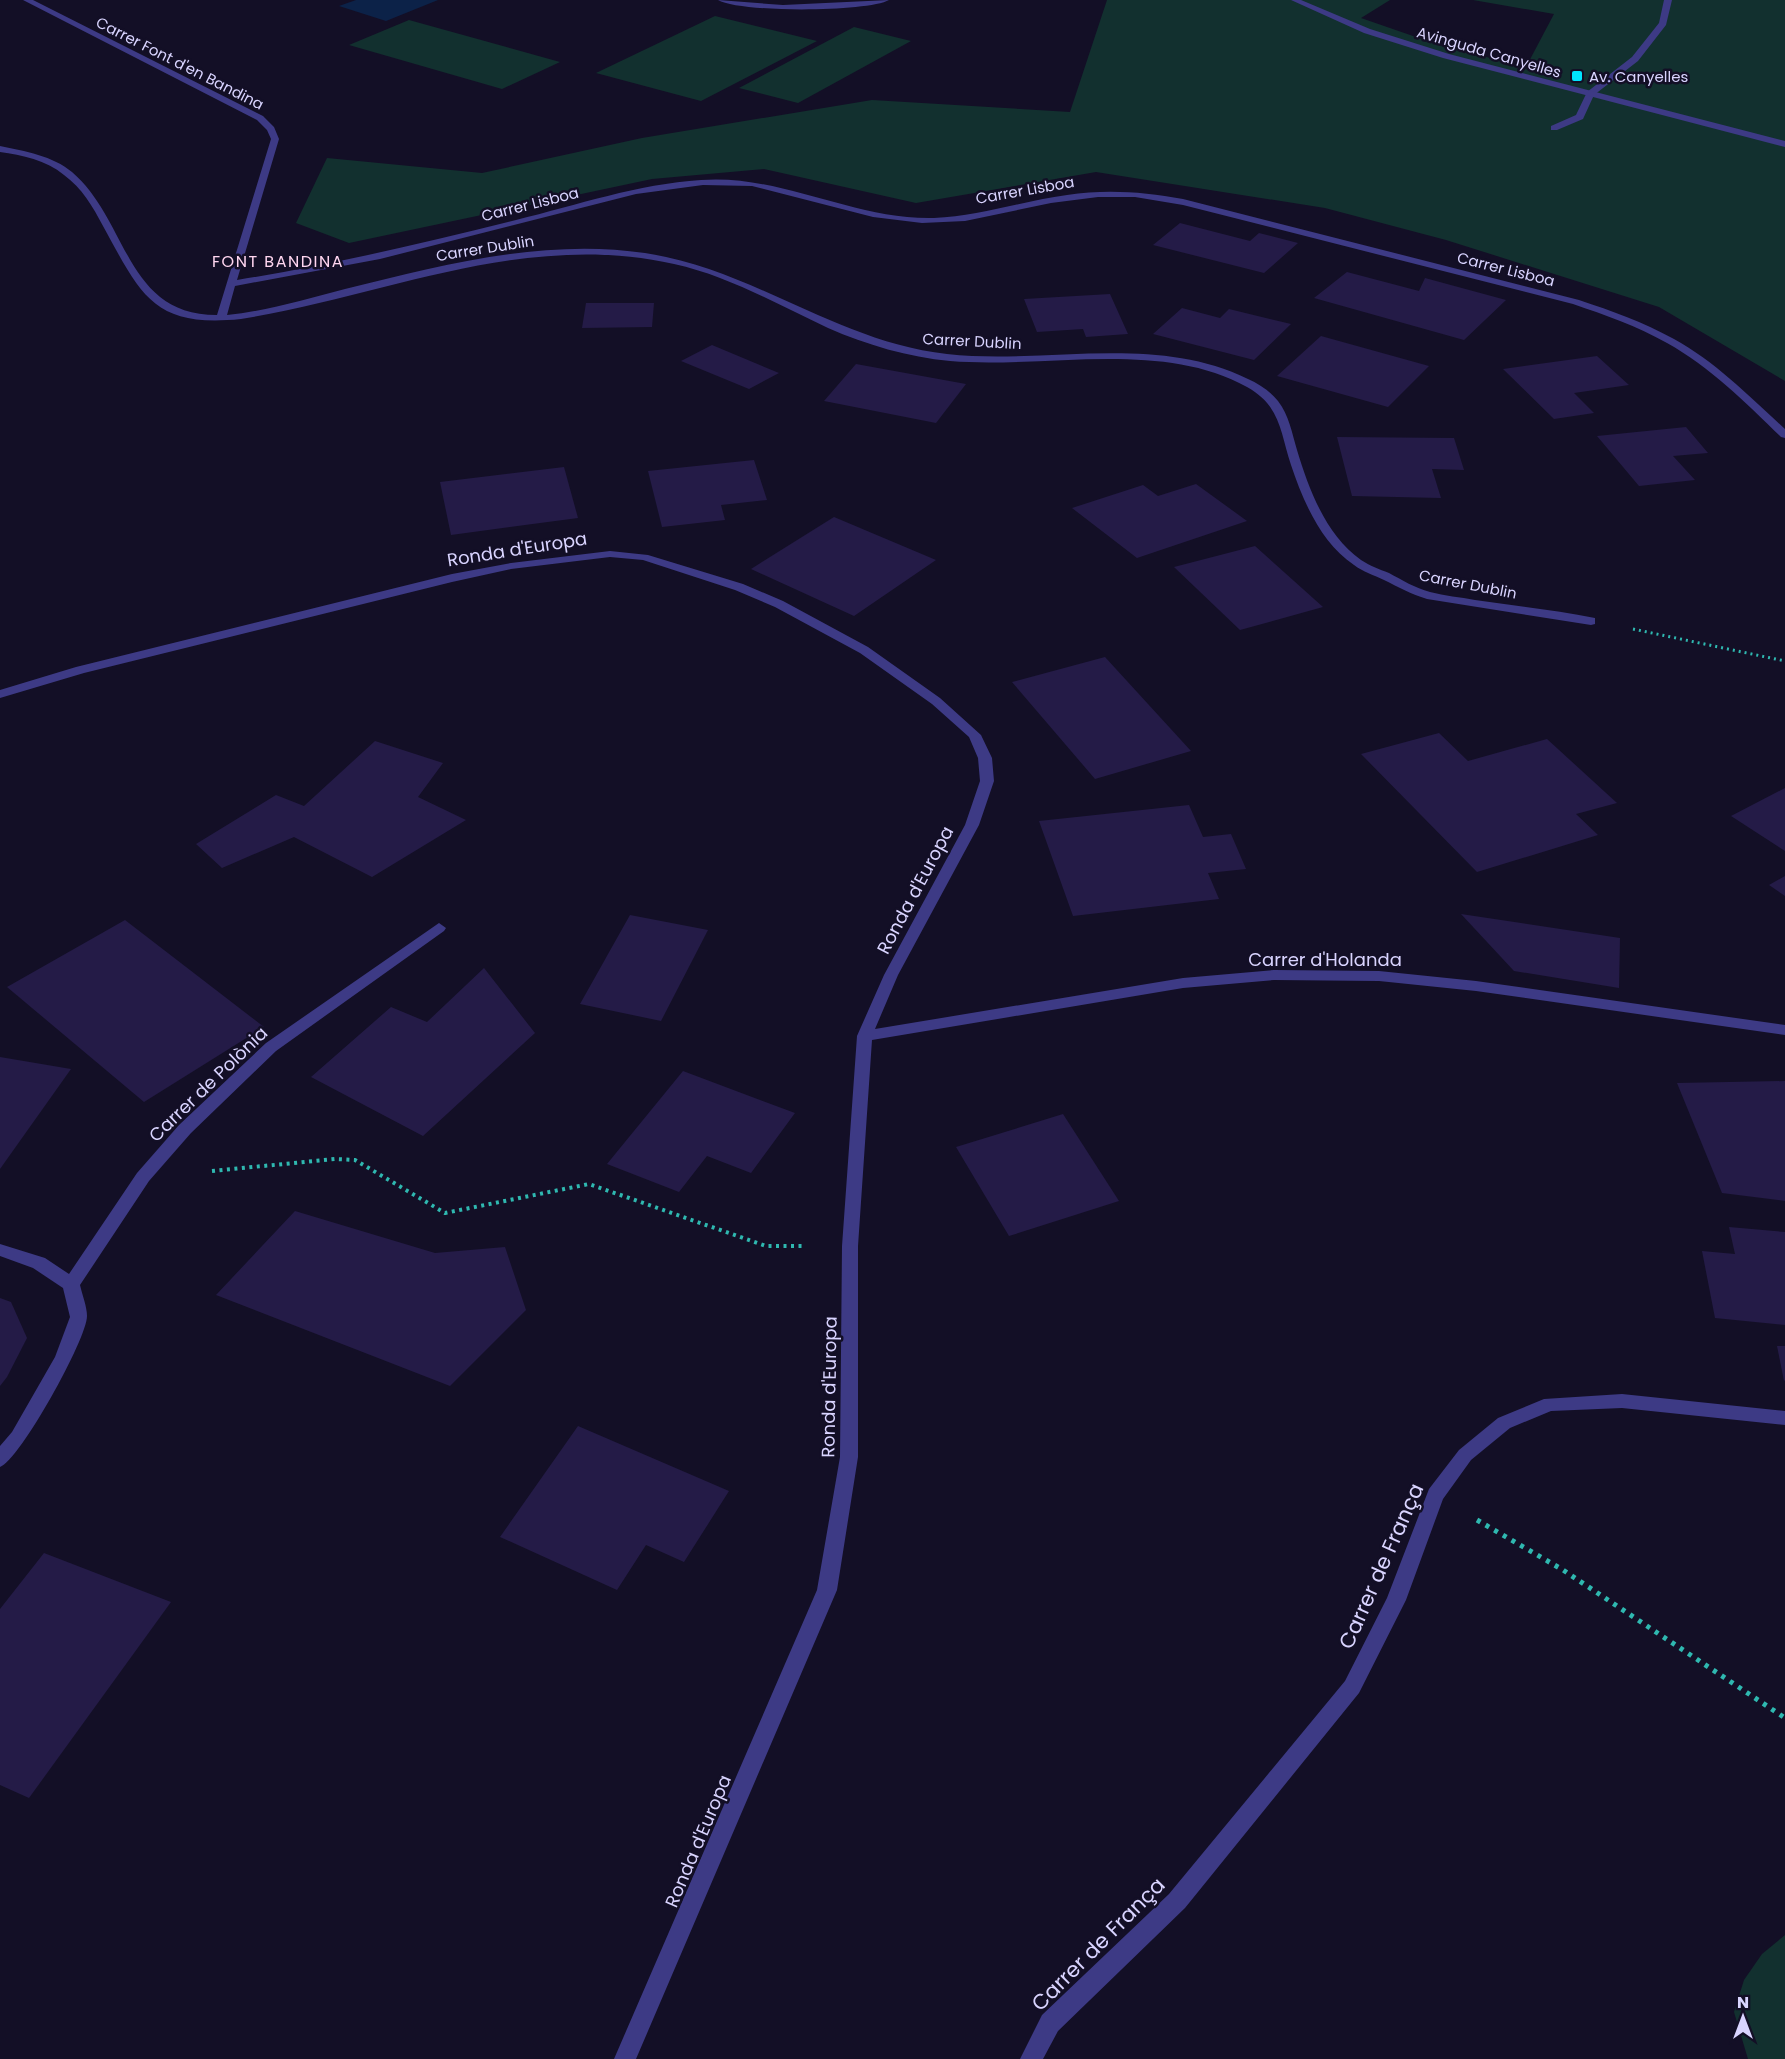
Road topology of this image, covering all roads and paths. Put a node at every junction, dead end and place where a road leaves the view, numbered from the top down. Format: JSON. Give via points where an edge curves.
{"nodes":[{"id":1,"x":27,"y":0,"type":"edge"},
{"id":2,"x":722,"y":0,"type":"edge"},
{"id":3,"x":885,"y":0,"type":"edge"},
{"id":4,"x":1295,"y":0,"type":"edge"},
{"id":5,"x":1668,"y":0,"type":"edge"},
{"id":6,"x":1590,"y":94,"type":"junction"},
{"id":7,"x":1554,"y":128,"type":"dead end"},
{"id":8,"x":1785,"y":144,"type":"edge"},
{"id":9,"x":0,"y":149,"type":"edge"},
{"id":10,"x":232,"y":284,"type":"junction"},
{"id":11,"x":221,"y":317,"type":"junction"},
{"id":12,"x":1785,"y":435,"type":"edge"},
{"id":13,"x":1591,"y":621,"type":"joint"},
{"id":14,"x":1785,"y":661,"type":"edge"},
{"id":15,"x":0,"y":694,"type":"edge"},
{"id":16,"x":439,"y":928,"type":"dead end"},
{"id":17,"x":1785,"y":1030,"type":"edge"},
{"id":18,"x":865,"y":1035,"type":"junction"},
{"id":19,"x":143,"y":1177,"type":"junction"},
{"id":20,"x":850,"y":1246,"type":"junction"},
{"id":21,"x":0,"y":1251,"type":"edge"},
{"id":22,"x":71,"y":1284,"type":"junction"},
{"id":23,"x":1785,"y":1418,"type":"edge"},
{"id":24,"x":0,"y":1459,"type":"edge"},
{"id":25,"x":1435,"y":1496,"type":"junction"},
{"id":26,"x":1785,"y":1718,"type":"edge"},
{"id":27,"x":625,"y":2059,"type":"edge"},
{"id":28,"x":1031,"y":2059,"type":"edge"}],
"edges":[{"from":1,"to":10,"type":"street","name":"Carrer Font d'en Bandina","via":[[260,118],[271,129],[275,139]]},
{"from":2,"to":3,"type":"street","via":[[803,8]]},
{"from":4,"to":6,"type":"street","name":"Avinguda Canyelles","via":[[1367,31]]},
{"from":5,"to":6,"type":"street","via":[[1663,23],[1635,59]]},
{"from":6,"to":7,"type":"street","via":[[1580,117]]},
{"from":6,"to":8,"type":"street","name":"Avinguda Canyelles"},
{"from":9,"to":11,"type":"street","name":"Carrer Dublin","via":[[33,154],[70,174],[91,199],[146,292],[171,312]]},
{"from":10,"to":11,"type":"street","name":"Carrer Font d'en Bandina"},
{"from":10,"to":12,"type":"street","name":"Carrer Lisboa","via":[[367,260],[642,191],[701,182],[749,182],[874,216],[907,220],[948,220],[1087,195],[1150,196],[1576,302],[1630,321],[1672,342],[1730,383]]},
{"from":11,"to":13,"type":"street","name":"Carrer Dublin","via":[[262,312],[428,272],[513,257],[607,251],[670,259],[718,274],[834,328],[912,353],[994,359],[1140,357],[1193,364],[1235,377],[1272,399],[1322,523],[1358,564],[1422,594]]},
{"from":13,"to":14,"type":"path"},
{"from":15,"to":18,"type":"street","name":"Ronda d'Europa","via":[[91,668],[511,566],[610,554],[644,557],[739,586],[864,650],[936,701],[975,735],[985,758],[987,781],[972,825],[891,975]]},
{"from":16,"to":19,"type":"street","name":"Carrer de Polònia","via":[[271,1047],[185,1129]]},
{"from":17,"to":18,"type":"street","name":"Carrer d'Holanda","via":[[1476,986],[1379,976],[1274,975],[1183,983]]},
{"from":18,"to":20,"type":"street","name":"Ronda d'Europa"},
{"from":19,"to":20,"type":"path","via":[[335,1158],[355,1160],[445,1213],[589,1184],[766,1246]]},
{"from":19,"to":22,"type":"street","name":"Carrer de Polònia"},
{"from":20,"to":27,"type":"street","name":"Ronda d'Europa","via":[[849,1457],[827,1590]]},
{"from":21,"to":22,"type":"street","via":[[39,1263]]},
{"from":22,"to":24,"type":"street","via":[[79,1317],[63,1359],[18,1437]]},
{"from":23,"to":25,"type":"street","name":"Carrer de França","via":[[1622,1401],[1550,1404],[1504,1423],[1466,1455]]},
{"from":25,"to":26,"type":"path","via":[[1563,1570]]},
{"from":25,"to":28,"type":"street","name":"Carrer de França","via":[[1396,1600],[1352,1687],[1177,1901],[1050,2023]]}]}
